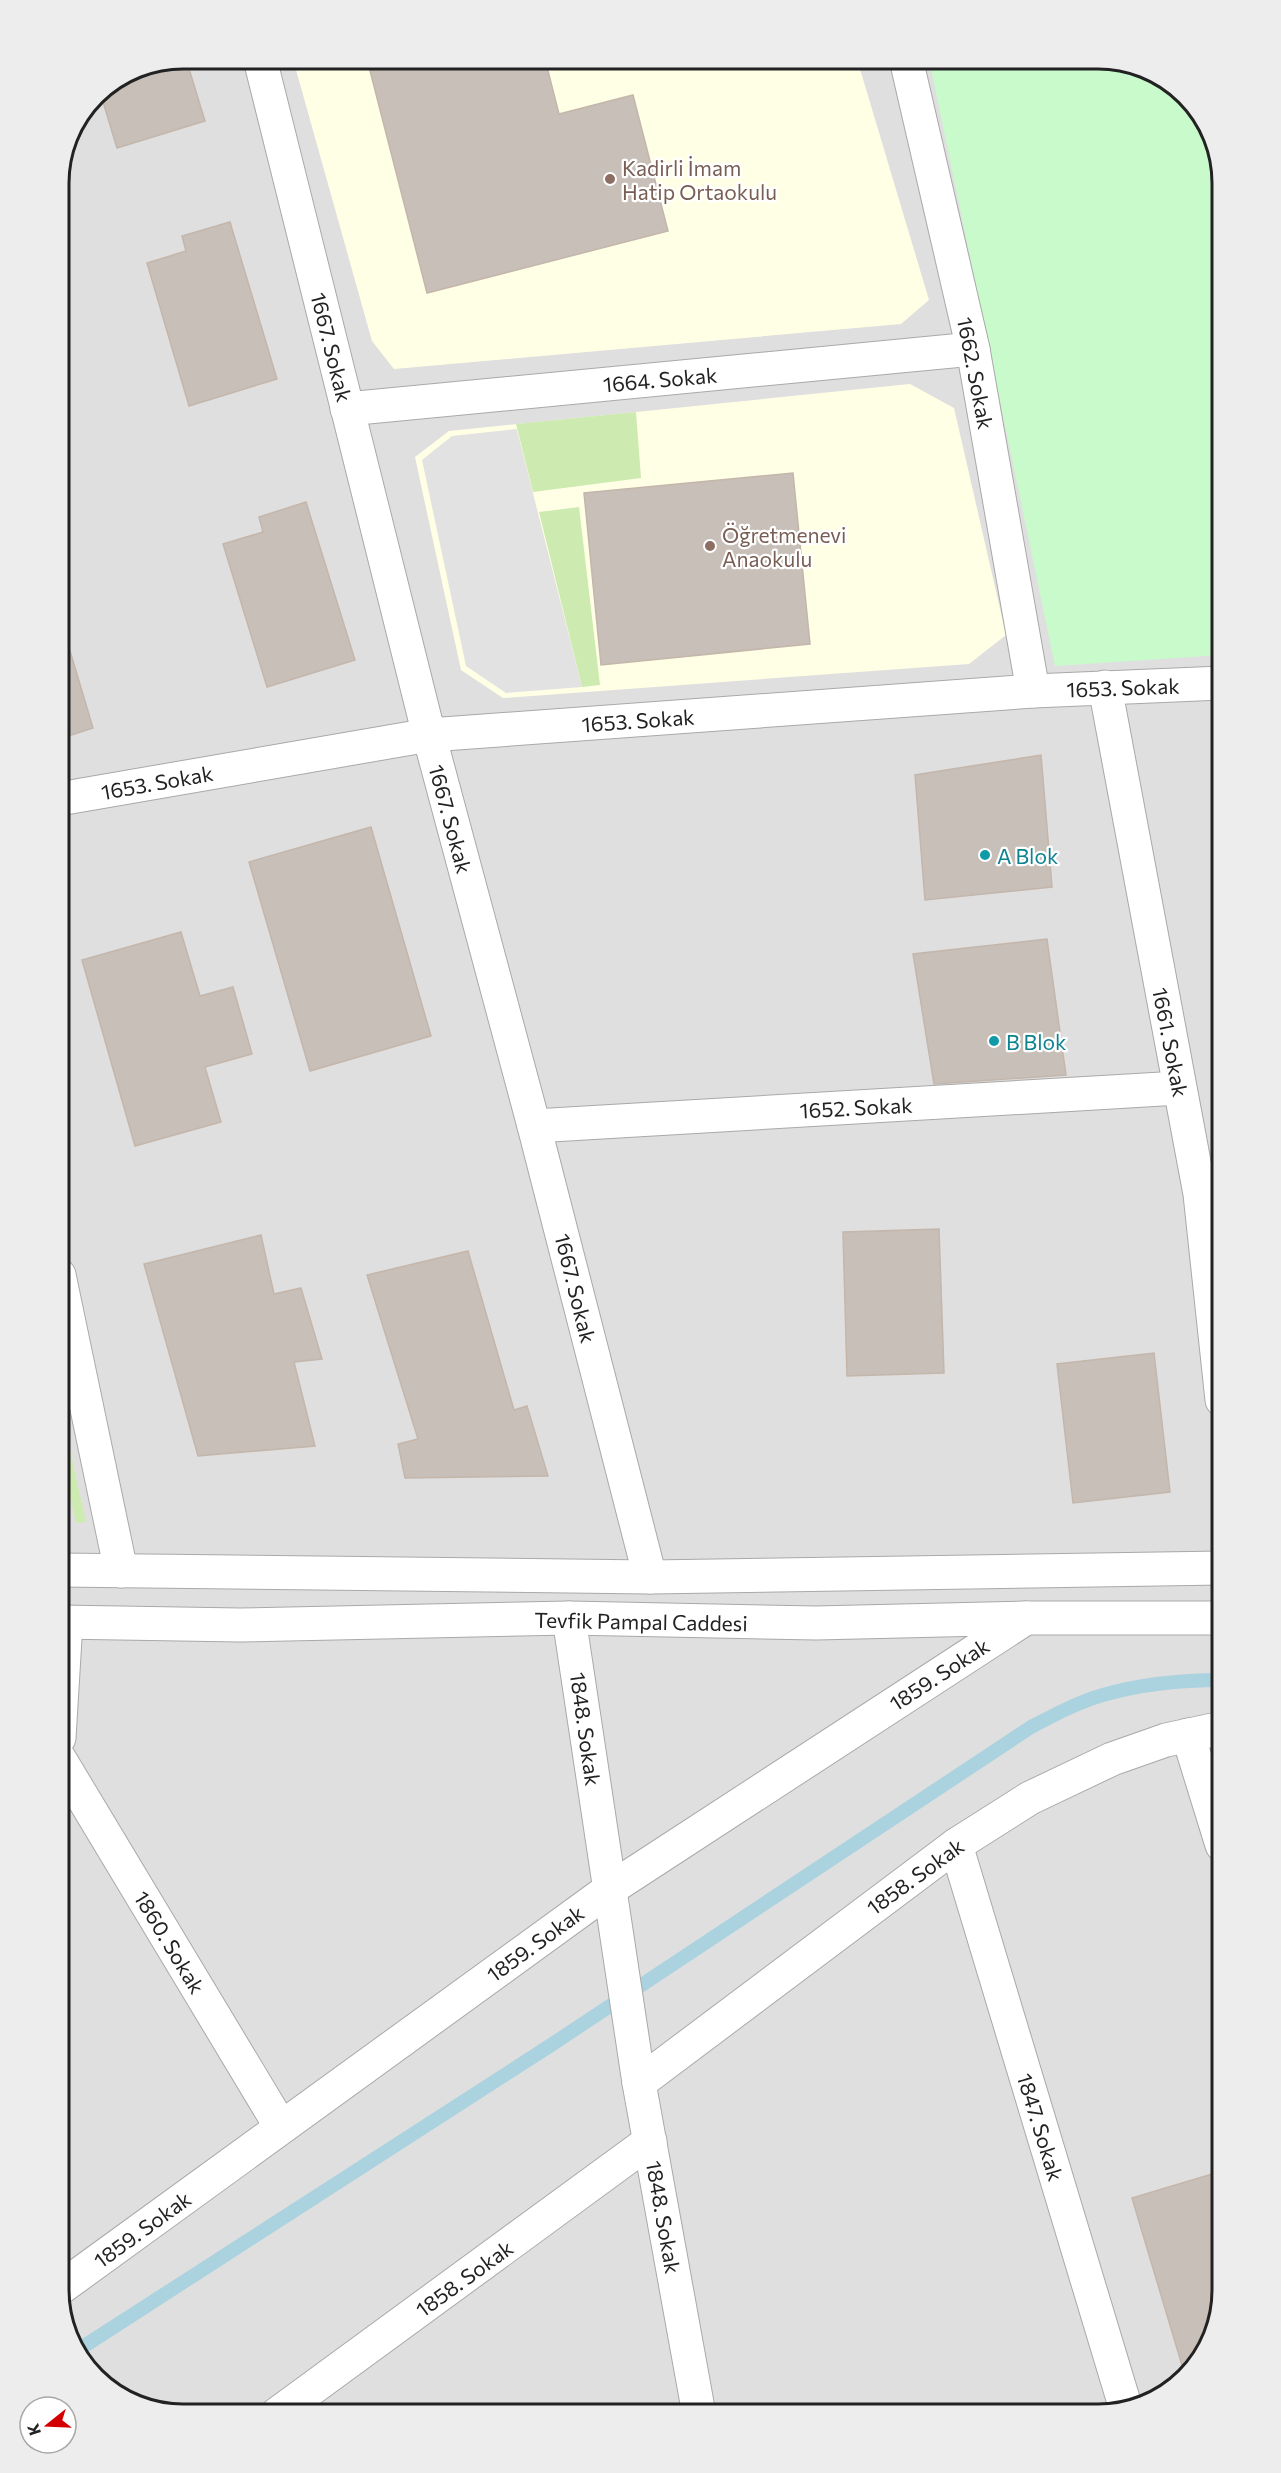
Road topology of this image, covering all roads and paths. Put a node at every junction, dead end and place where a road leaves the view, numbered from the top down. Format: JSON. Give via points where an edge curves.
{"nodes":[{"id":1,"x":263,"y":69,"type":"edge"},
{"id":2,"x":908,"y":69,"type":"edge"},
{"id":3,"x":973,"y":349,"type":"junction"},
{"id":4,"x":347,"y":409,"type":"junction"},
{"id":5,"x":1212,"y":683,"type":"edge"},
{"id":6,"x":1105,"y":687,"type":"junction"},
{"id":7,"x":1033,"y":691,"type":"junction"},
{"id":8,"x":429,"y":735,"type":"junction"},
{"id":9,"x":69,"y":797,"type":"edge"},
{"id":10,"x":1179,"y":1088,"type":"junction"},
{"id":11,"x":534,"y":1126,"type":"junction"},
{"id":12,"x":1211,"y":1193,"type":"edge"},
{"id":13,"x":1212,"y":1212,"type":"edge"},
{"id":14,"x":69,"y":1323,"type":"edge"},
{"id":15,"x":69,"y":1565,"type":"edge"},
{"id":16,"x":1212,"y":1568,"type":"edge"},
{"id":17,"x":121,"y":1571,"type":"junction"},
{"id":18,"x":650,"y":1576,"type":"junction"},
{"id":19,"x":569,"y":1618,"type":"junction"},
{"id":20,"x":1026,"y":1618,"type":"junction"},
{"id":21,"x":1212,"y":1618,"type":"edge"},
{"id":22,"x":69,"y":1622,"type":"edge"},
{"id":23,"x":1212,"y":1730,"type":"edge"},
{"id":24,"x":1188,"y":1735,"type":"junction"},
{"id":25,"x":69,"y":1776,"type":"edge"},
{"id":26,"x":1212,"y":1813,"type":"edge"},
{"id":27,"x":956,"y":1845,"type":"junction"},
{"id":28,"x":610,"y":1889,"type":"junction"},
{"id":29,"x":639,"y":2083,"type":"junction"},
{"id":30,"x":281,"y":2127,"type":"junction"},
{"id":31,"x":650,"y":2141,"type":"junction"},
{"id":32,"x":69,"y":2281,"type":"edge"},
{"id":33,"x":1124,"y":2401,"type":"edge"},
{"id":34,"x":291,"y":2404,"type":"edge"},
{"id":35,"x":697,"y":2404,"type":"edge"}],
"edges":[{"from":1,"to":4,"type":"street","name":"1667. Sokak"},
{"from":2,"to":3,"type":"street","name":"1662. Sokak"},
{"from":3,"to":4,"type":"street","name":"1664. Sokak"},
{"from":3,"to":7,"type":"street","name":"1662. Sokak"},
{"from":4,"to":8,"type":"street","name":"1667. Sokak"},
{"from":5,"to":6,"type":"street","name":"1653. Sokak"},
{"from":6,"to":7,"type":"street","name":"1653. Sokak"},
{"from":6,"to":10,"type":"street","name":"1661. Sokak"},
{"from":7,"to":8,"type":"street","name":"1653. Sokak"},
{"from":8,"to":9,"type":"street","name":"1653. Sokak"},
{"from":8,"to":11,"type":"street","name":"1667. Sokak"},
{"from":10,"to":11,"type":"street","name":"1652. Sokak"},
{"from":10,"to":12,"type":"street","name":"1661. Sokak"},
{"from":11,"to":18,"type":"street","name":"1667. Sokak"},
{"from":12,"to":13,"type":"street","name":"1661. Sokak"},
{"from":14,"to":17,"type":"street"},
{"from":15,"to":17,"type":"street","name":"Tevfik Pampal Caddesi"},
{"from":16,"to":18,"type":"street","name":"Tevfik Pampal Caddesi"},
{"from":17,"to":18,"type":"street","name":"Tevfik Pampal Caddesi"},
{"from":19,"to":20,"type":"street","name":"Tevfik Pampal Caddesi","via":[[816,1623]]},
{"from":19,"to":22,"type":"street","name":"Tevfik Pampal Caddesi","via":[[240,1625]]},
{"from":19,"to":28,"type":"street","name":"1848. Sokak"},
{"from":20,"to":21,"type":"street","name":"Tevfik Pampal Caddesi"},
{"from":20,"to":28,"type":"street","name":"1859. Sokak"},
{"from":23,"to":24,"type":"street","name":"1858. Sokak"},
{"from":24,"to":26,"type":"street"},
{"from":24,"to":27,"type":"street","name":"1858. Sokak","via":[[1112,1759],[1040,1793]]},
{"from":25,"to":30,"type":"street","name":"1860. Sokak"},
{"from":27,"to":29,"type":"street","name":"1858. Sokak"},
{"from":27,"to":33,"type":"street","name":"1847. Sokak"},
{"from":28,"to":29,"type":"street","name":"1848. Sokak"},
{"from":28,"to":30,"type":"street","name":"1859. Sokak"},
{"from":29,"to":31,"type":"street","name":"1848. Sokak"},
{"from":30,"to":32,"type":"street","name":"1859. Sokak"},
{"from":31,"to":34,"type":"street","name":"1858. Sokak"},
{"from":31,"to":35,"type":"street","name":"1848. Sokak"}]}
